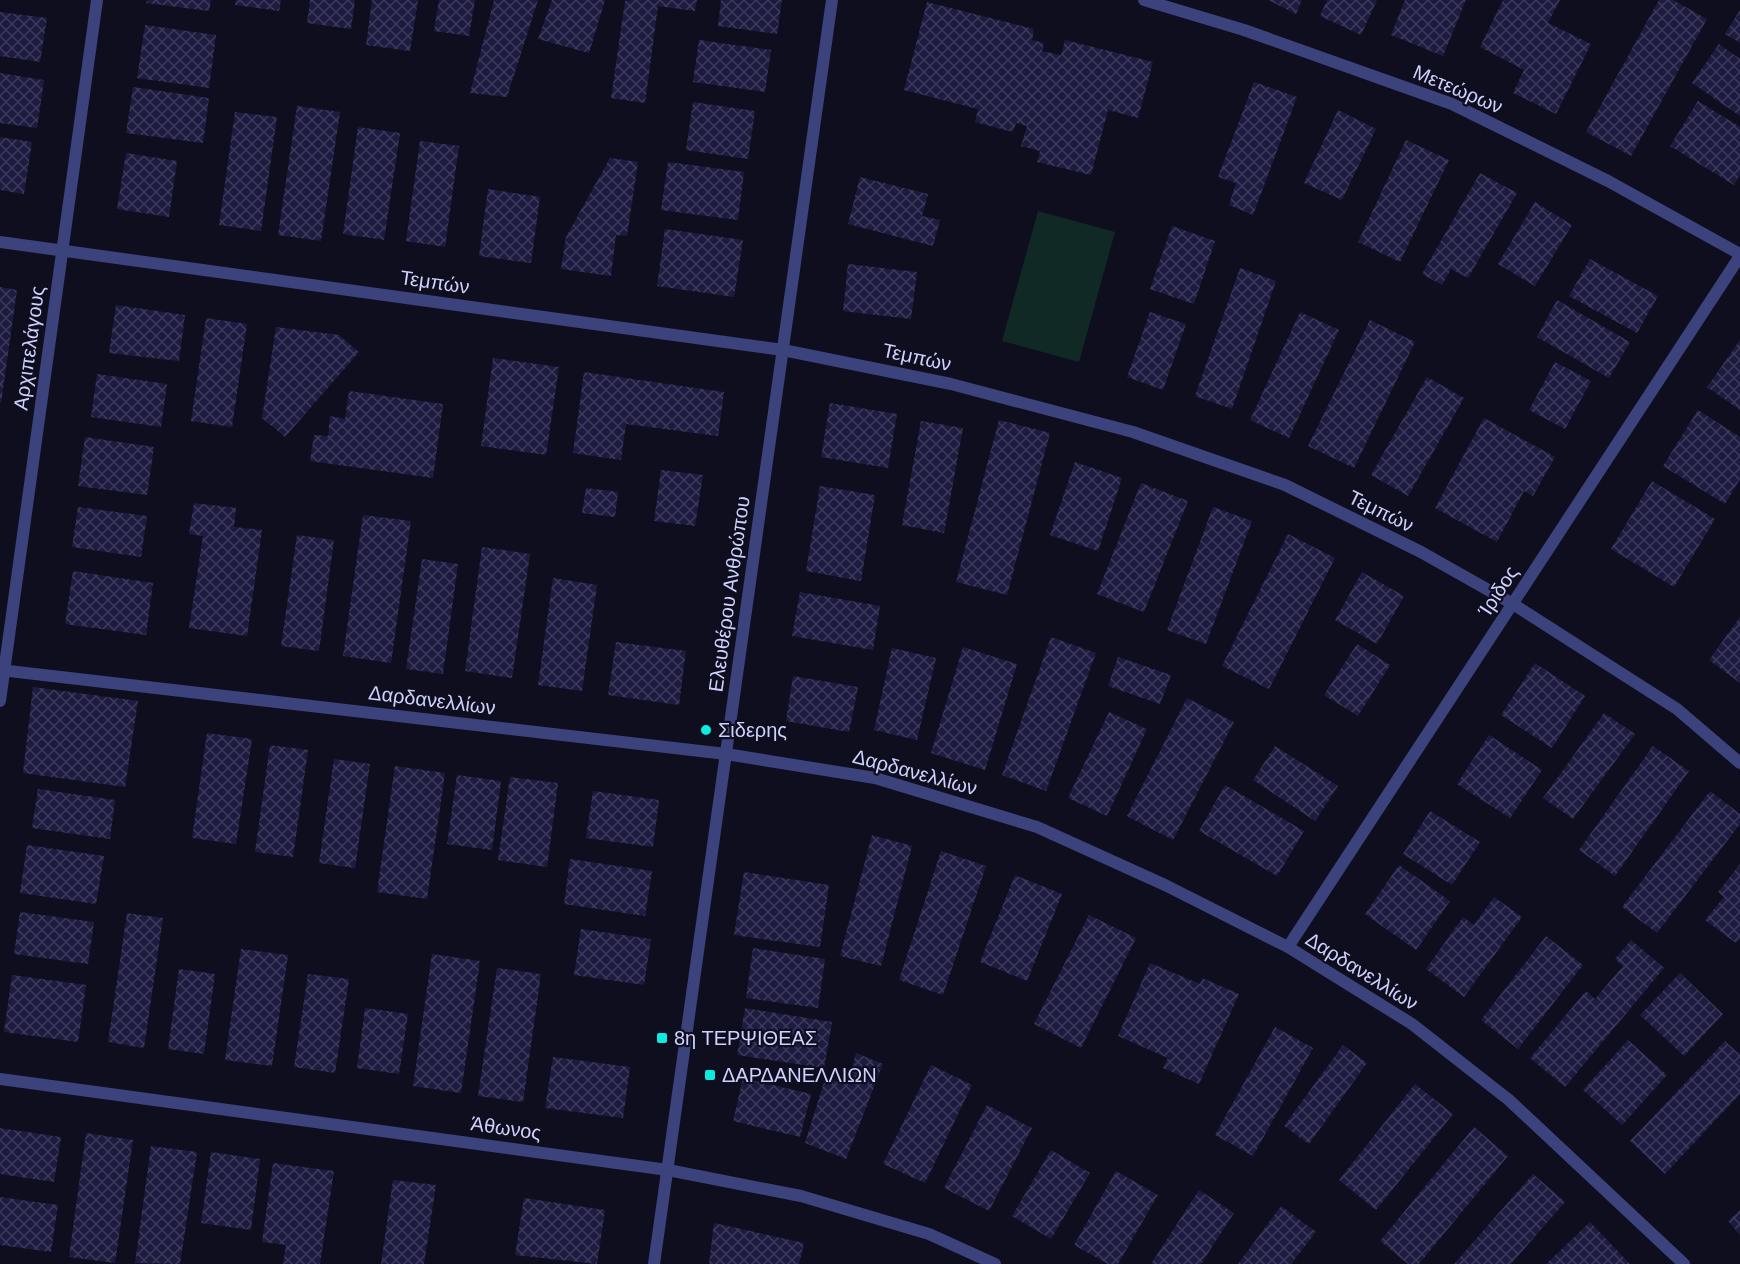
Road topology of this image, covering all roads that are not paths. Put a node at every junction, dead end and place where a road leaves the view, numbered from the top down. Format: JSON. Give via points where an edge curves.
{"nodes":[{"id":1,"x":97,"y":0,"type":"edge"},
{"id":2,"x":832,"y":0,"type":"edge"},
{"id":3,"x":1144,"y":0,"type":"edge"},
{"id":4,"x":0,"y":242,"type":"edge"},
{"id":5,"x":62,"y":251,"type":"junction"},
{"id":6,"x":1740,"y":255,"type":"edge"},
{"id":7,"x":783,"y":350,"type":"junction"},
{"id":8,"x":1513,"y":604,"type":"junction"},
{"id":9,"x":2,"y":670,"type":"edge"},
{"id":10,"x":0,"y":701,"type":"edge"},
{"id":11,"x":726,"y":754,"type":"junction"},
{"id":12,"x":1740,"y":763,"type":"edge"},
{"id":13,"x":1288,"y":947,"type":"junction"},
{"id":14,"x":0,"y":1079,"type":"edge"},
{"id":15,"x":668,"y":1170,"type":"junction"},
{"id":16,"x":654,"y":1264,"type":"edge"},
{"id":17,"x":995,"y":1264,"type":"edge"},
{"id":18,"x":1684,"y":1264,"type":"edge"}],
"edges":[{"from":1,"to":5,"type":"street","name":"Αρχιπελάγους"},
{"from":2,"to":7,"type":"street","name":"Ελευθέρου Ανθρώπου"},
{"from":3,"to":6,"type":"street","name":"Μετεώρων","via":[[1244,30],[1452,104],[1608,181]]},
{"from":4,"to":5,"type":"street","name":"Τεμπών"},
{"from":5,"to":7,"type":"street","name":"Τεμπών"},
{"from":5,"to":9,"type":"street","name":"Αρχιπελάγους"},
{"from":6,"to":8,"type":"street","name":"Ίριδος"},
{"from":7,"to":8,"type":"street","name":"Τεμπών","via":[[951,384],[1144,436],[1285,485],[1421,552]]},
{"from":7,"to":11,"type":"street","name":"Ελευθέρου Ανθρώπου"},
{"from":8,"to":12,"type":"street","name":"Τεμπών","via":[[1677,709]]},
{"from":8,"to":13,"type":"street","name":"Ίριδος"},
{"from":9,"to":10,"type":"street","name":"Αρχιπελάγους"},
{"from":9,"to":11,"type":"street","name":"Δαρδανελλίων"},
{"from":11,"to":13,"type":"street","name":"Δαρδανελλίων","via":[[875,778],[1037,827]]},
{"from":11,"to":15,"type":"street","name":"Ελευθέρου Ανθρώπου"},
{"from":13,"to":18,"type":"street","name":"Δαρδανελλίων","via":[[1412,1024],[1509,1100]]},
{"from":14,"to":15,"type":"street","name":"Άθωνος"},
{"from":15,"to":16,"type":"street","name":"Ελευθέρου Ανθρώπου"},
{"from":15,"to":17,"type":"street","name":"Άθωνος","via":[[801,1197],[929,1234]]}]}
